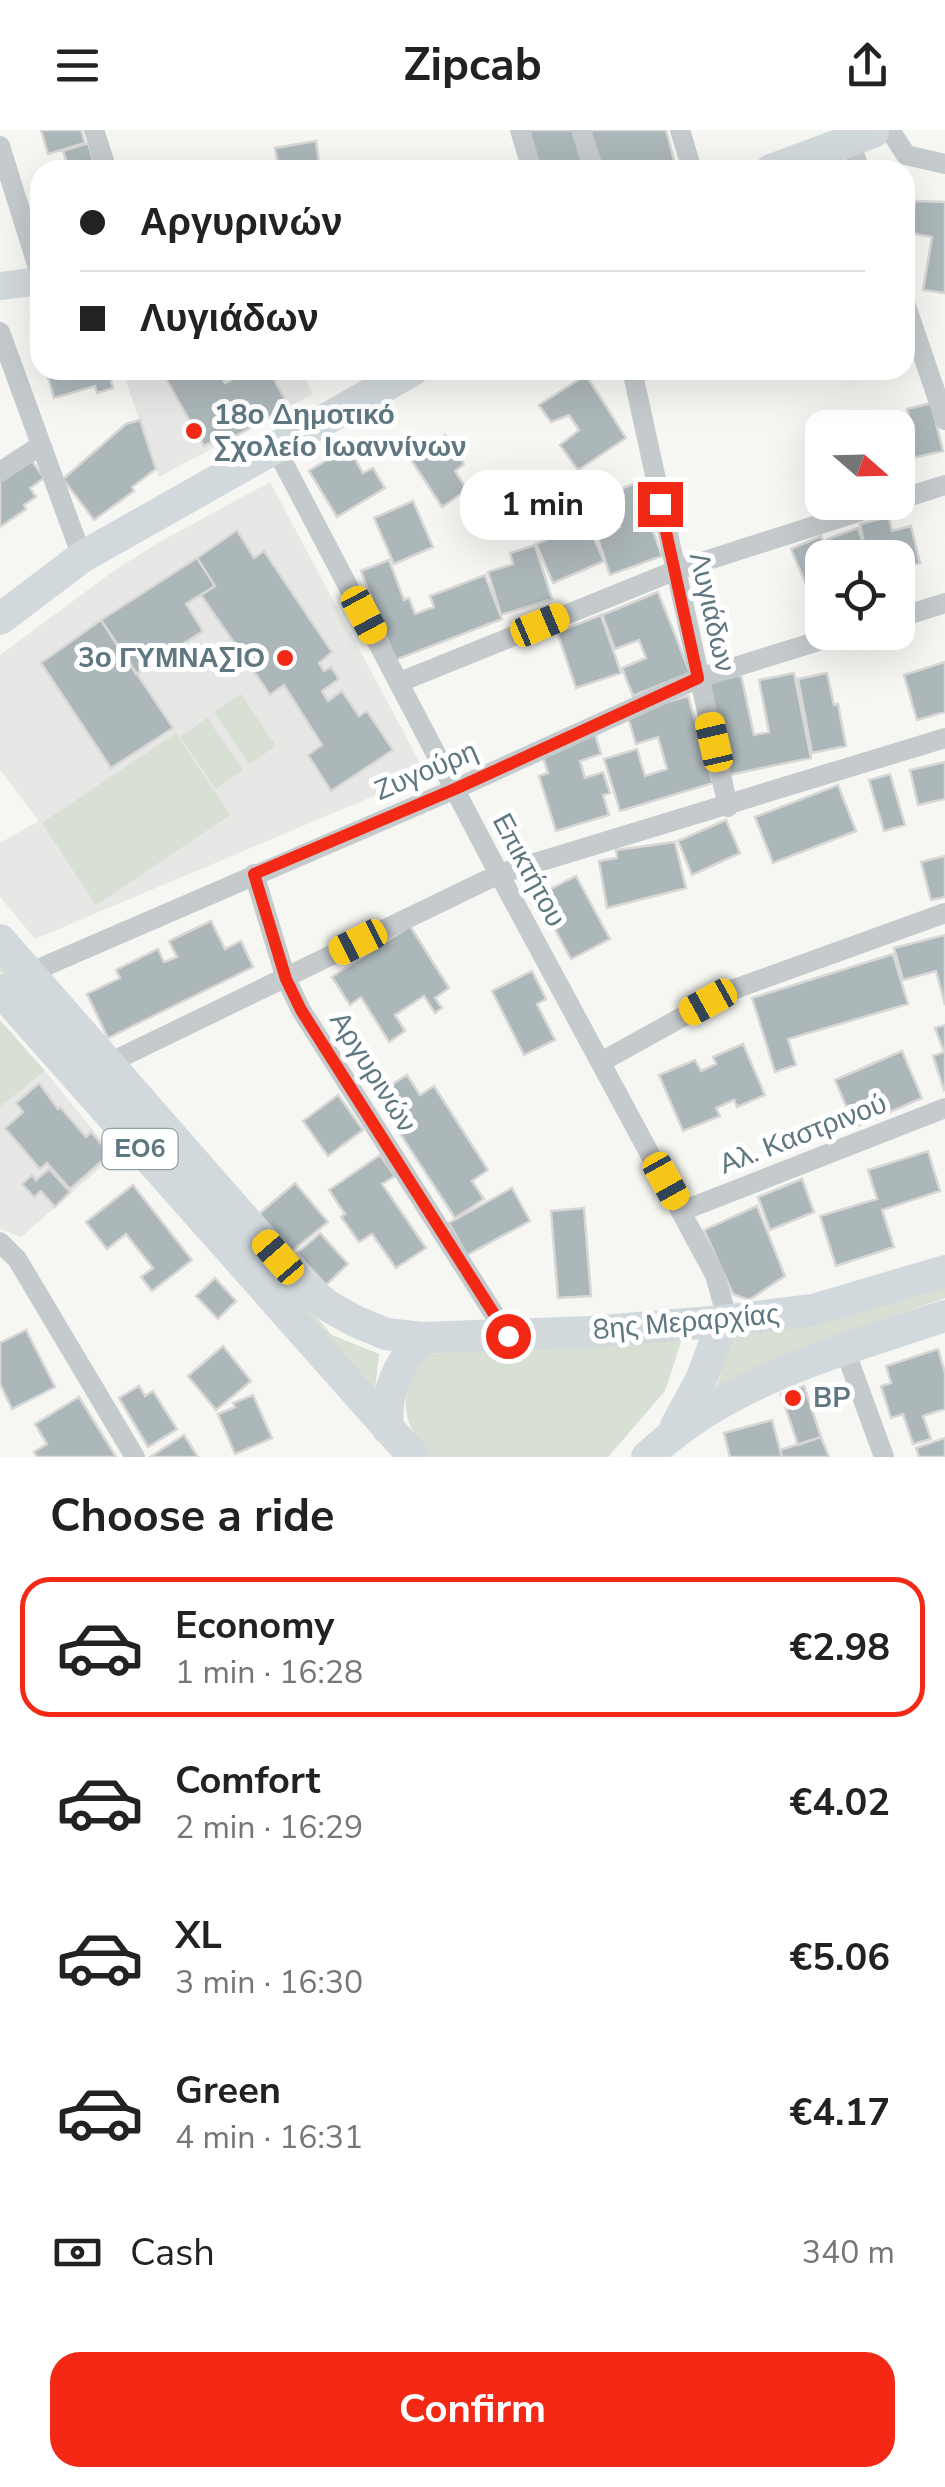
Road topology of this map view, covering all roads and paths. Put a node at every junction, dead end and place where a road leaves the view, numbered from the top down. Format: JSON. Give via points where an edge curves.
{"nodes":[{"id":1,"x":94,"y":130,"type":"edge"},
{"id":2,"x":520,"y":130,"type":"edge"},
{"id":3,"x":581,"y":130,"type":"edge"},
{"id":4,"x":680,"y":130,"type":"edge"},
{"id":5,"x":851,"y":145,"type":"edge"},
{"id":6,"x":0,"y":146,"type":"edge"},
{"id":7,"x":103,"y":160,"type":"edge"},
{"id":8,"x":529,"y":160,"type":"edge"},
{"id":9,"x":591,"y":160,"type":"edge"},
{"id":10,"x":689,"y":160,"type":"edge"},
{"id":11,"x":803,"y":160,"type":"edge"},
{"id":12,"x":945,"y":164,"type":"edge"},
{"id":13,"x":30,"y":245,"type":"edge"},
{"id":14,"x":30,"y":280,"type":"edge"},
{"id":15,"x":0,"y":286,"type":"edge"},
{"id":16,"x":0,"y":332,"type":"edge"},
{"id":17,"x":915,"y":332,"type":"edge"},
{"id":18,"x":395,"y":380,"type":"edge"},
{"id":19,"x":634,"y":380,"type":"edge"},
{"id":20,"x":945,"y":420,"type":"edge"},
{"id":21,"x":41,"y":445,"type":"junction"},
{"id":22,"x":275,"y":446,"type":"junction"},
{"id":23,"x":0,"y":472,"type":"edge"},
{"id":24,"x":945,"y":485,"type":"edge"},
{"id":25,"x":915,"y":495,"type":"edge"},
{"id":26,"x":833,"y":520,"type":"edge"},
{"id":27,"x":82,"y":556,"type":"junction"},
{"id":28,"x":674,"y":571,"type":"junction"},
{"id":29,"x":945,"y":603,"type":"edge"},
{"id":30,"x":915,"y":613,"type":"edge"},
{"id":31,"x":0,"y":619,"type":"edge"},
{"id":32,"x":805,"y":645,"type":"edge"},
{"id":33,"x":698,"y":678,"type":"junction"},
{"id":34,"x":400,"y":682,"type":"junction"},
{"id":35,"x":945,"y":738,"type":"edge"},
{"id":36,"x":455,"y":789,"type":"junction"},
{"id":37,"x":728,"y":807,"type":"junction"},
{"id":38,"x":254,"y":874,"type":"junction"},
{"id":39,"x":499,"y":874,"type":"junction"},
{"id":40,"x":945,"y":914,"type":"edge"},
{"id":41,"x":0,"y":940,"type":"edge"},
{"id":42,"x":30,"y":973,"type":"junction"},
{"id":43,"x":286,"y":979,"type":"junction"},
{"id":44,"x":0,"y":990,"type":"edge"},
{"id":45,"x":601,"y":1062,"type":"junction"},
{"id":46,"x":109,"y":1064,"type":"junction"},
{"id":47,"x":945,"y":1108,"type":"edge"},
{"id":48,"x":682,"y":1210,"type":"junction"},
{"id":49,"x":0,"y":1242,"type":"edge"},
{"id":50,"x":945,"y":1271,"type":"edge"},
{"id":51,"x":945,"y":1316,"type":"edge"},
{"id":52,"x":723,"y":1321,"type":"junction"},
{"id":53,"x":508,"y":1336,"type":"junction"},
{"id":54,"x":422,"y":1338,"type":"junction"},
{"id":55,"x":845,"y":1350,"type":"junction"},
{"id":56,"x":388,"y":1429,"type":"junction"},
{"id":57,"x":658,"y":1447,"type":"edge"},
{"id":58,"x":135,"y":1457,"type":"edge"},
{"id":59,"x":414,"y":1457,"type":"edge"},
{"id":60,"x":884,"y":1457,"type":"edge"}],
"edges":[{"from":1,"to":7,"type":"street"},
{"from":2,"to":8,"type":"street"},
{"from":3,"to":9,"type":"street"},
{"from":4,"to":10,"type":"street"},
{"from":5,"to":11,"type":"main road"},
{"from":5,"to":12,"type":"street"},
{"from":6,"to":13,"type":"street"},
{"from":14,"to":15,"type":"main road"},
{"from":16,"to":21,"type":"street"},
{"from":17,"to":20,"type":"street"},
{"from":18,"to":22,"type":"main road"},
{"from":19,"to":28,"type":"street","name":"Λυγιάδων"},
{"from":21,"to":23,"type":"street"},
{"from":21,"to":27,"type":"street"},
{"from":22,"to":27,"type":"main road"},
{"from":22,"to":34,"type":"street","name":"Επικτήτου"},
{"from":24,"to":25,"type":"street"},
{"from":26,"to":28,"type":"street"},
{"from":27,"to":31,"type":"main road"},
{"from":28,"to":33,"type":"street","name":"Λυγιάδων"},
{"from":28,"to":34,"type":"street"},
{"from":29,"to":30,"type":"street"},
{"from":32,"to":33,"type":"street","name":"Ζυγούρη"},
{"from":33,"to":36,"type":"street","name":"Ζυγούρη"},
{"from":33,"to":37,"type":"street","name":"Λυγιάδων"},
{"from":34,"to":36,"type":"street","name":"Επικτήτου"},
{"from":35,"to":37,"type":"street"},
{"from":36,"to":38,"type":"street","name":"Ζυγούρη"},
{"from":36,"to":39,"type":"street","name":"Επικτήτου"},
{"from":37,"to":39,"type":"street"},
{"from":38,"to":42,"type":"street","name":"Ζυγούρη"},
{"from":38,"to":43,"type":"street","name":"Αργυρινών"},
{"from":39,"to":43,"type":"street"},
{"from":39,"to":45,"type":"street","name":"Επικτήτου"},
{"from":40,"to":45,"type":"street","via":[[729,991]]},
{"from":41,"to":42,"type":"main road","number":"ΕΟ6"},
{"from":42,"to":46,"type":"main road","number":"ΕΟ6"},
{"from":43,"to":46,"type":"street"},
{"from":43,"to":53,"type":"street","name":"Αργυρινών"},
{"from":44,"to":56,"type":"main road","number":"ΕΟ6"},
{"from":45,"to":48,"type":"street","name":"Επικτήτου"},
{"from":46,"to":54,"type":"main road","number":"ΕΟ6","via":[[302,1285],[355,1321]]},
{"from":47,"to":48,"type":"street","name":"Αλ. Καστρινού"},
{"from":48,"to":52,"type":"street","name":"Επικτήτου","via":[[715,1276]]},
{"from":49,"to":58,"type":"street","via":[[17,1259]]},
{"from":50,"to":52,"type":"main road","name":"8ης Μεραρχίας","number":"ΕΟ6","via":[[821,1308]]},
{"from":51,"to":55,"type":"main road","name":"8ης Μεραρχίας"},
{"from":52,"to":53,"type":"main road","name":"8ης Μεραρχίας","number":"ΕΟ6"},
{"from":52,"to":57,"type":"main road","via":[[701,1380]]},
{"from":53,"to":54,"type":"main road","name":"8ης Μεραρχίας","number":"ΕΟ6"},
{"from":54,"to":56,"type":"main road","via":[[391,1386]]},
{"from":55,"to":57,"type":"main road","name":"8ης Μεραρχίας","via":[[757,1382]]},
{"from":55,"to":60,"type":"street"},
{"from":56,"to":59,"type":"main road","number":"ΕΟ6"}]}
